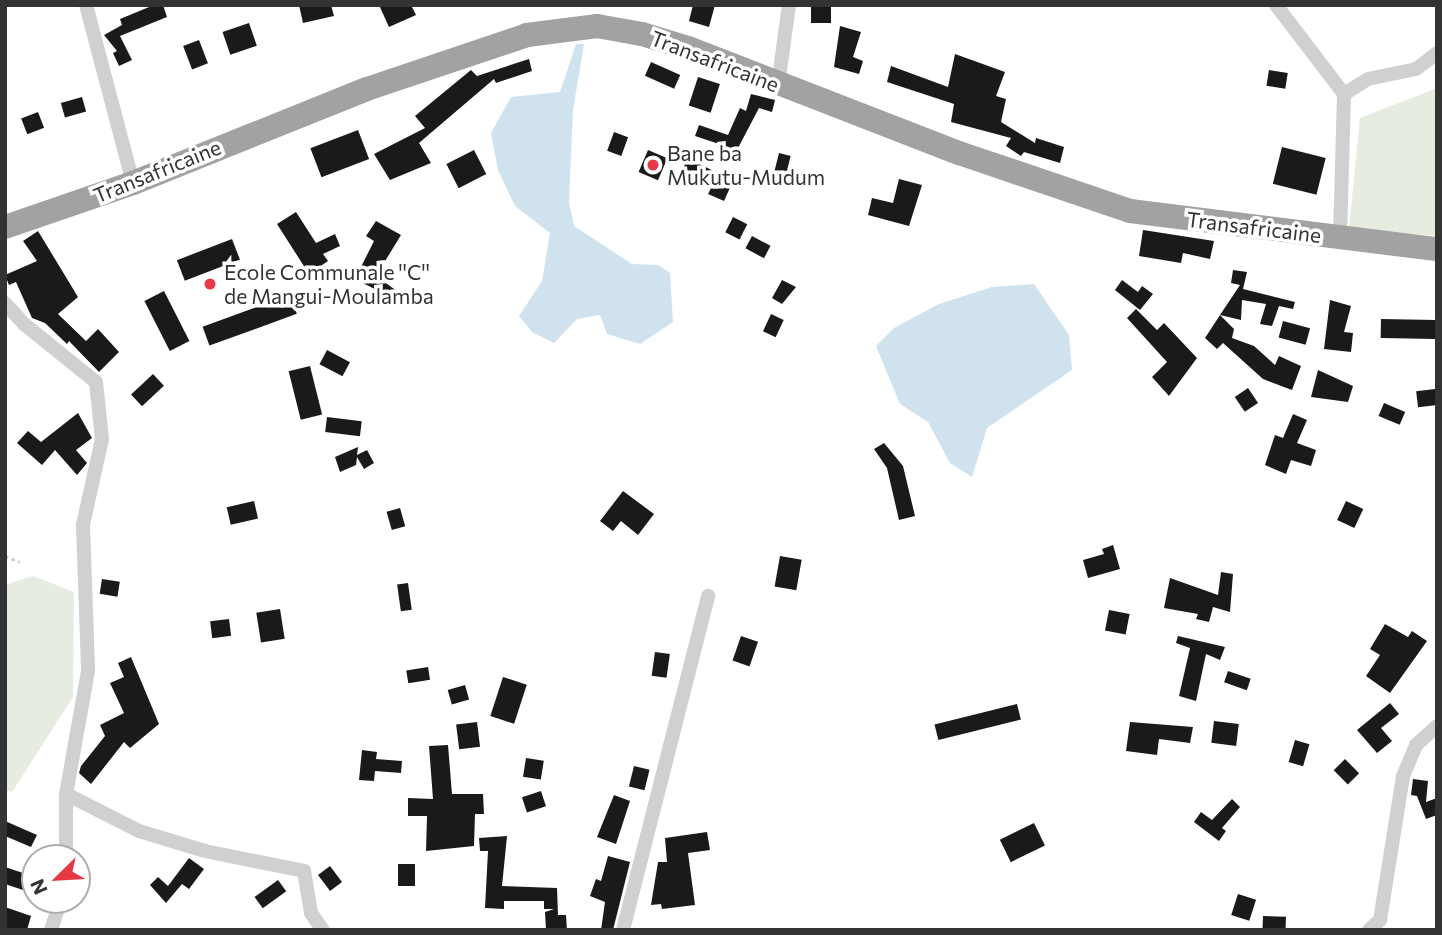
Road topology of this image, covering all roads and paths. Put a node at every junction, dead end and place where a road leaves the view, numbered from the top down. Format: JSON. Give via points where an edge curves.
{"nodes":[{"id":1,"x":86,"y":5,"type":"edge"},
{"id":2,"x":789,"y":5,"type":"edge"},
{"id":3,"x":1276,"y":5,"type":"edge"},
{"id":4,"x":1437,"y":53,"type":"edge"},
{"id":5,"x":778,"y":85,"type":"junction"},
{"id":6,"x":1345,"y":94,"type":"junction"},
{"id":7,"x":133,"y":183,"type":"junction"},
{"id":8,"x":5,"y":228,"type":"edge"},
{"id":9,"x":1340,"y":239,"type":"junction"},
{"id":10,"x":1437,"y":249,"type":"edge"},
{"id":11,"x":5,"y":303,"type":"edge"},
{"id":12,"x":5,"y":556,"type":"edge"},
{"id":13,"x":20,"y":562,"type":"dead end"},
{"id":14,"x":708,"y":596,"type":"dead end"},
{"id":15,"x":1437,"y":726,"type":"edge"},
{"id":16,"x":66,"y":794,"type":"junction"},
{"id":17,"x":66,"y":844,"type":"edge"},
{"id":18,"x":323,"y":930,"type":"edge"},
{"id":19,"x":623,"y":930,"type":"edge"},
{"id":20,"x":1369,"y":930,"type":"edge"}],
"edges":[{"from":1,"to":7,"type":"street"},
{"from":2,"to":5,"type":"street"},
{"from":3,"to":6,"type":"street"},
{"from":4,"to":6,"type":"street","via":[[1416,69],[1368,79]]},
{"from":5,"to":7,"type":"highway","name":"Transafricaine","via":[[642,34],[597,26],[527,35],[367,89]]},
{"from":5,"to":9,"type":"highway","name":"Transafricaine","via":[[1130,211]]},
{"from":6,"to":9,"type":"street"},
{"from":7,"to":8,"type":"highway","name":"Transafricaine"},
{"from":9,"to":10,"type":"highway","name":"Transafricaine"},
{"from":11,"to":16,"type":"street","via":[[96,382],[102,439],[83,525],[88,671]]},
{"from":12,"to":13,"type":"path"},
{"from":14,"to":19,"type":"street"},
{"from":15,"to":20,"type":"street","via":[[1416,745],[1403,776],[1380,920]]},
{"from":16,"to":17,"type":"street"},
{"from":16,"to":18,"type":"street","via":[[139,831],[205,851],[303,871],[311,913]]}]}
